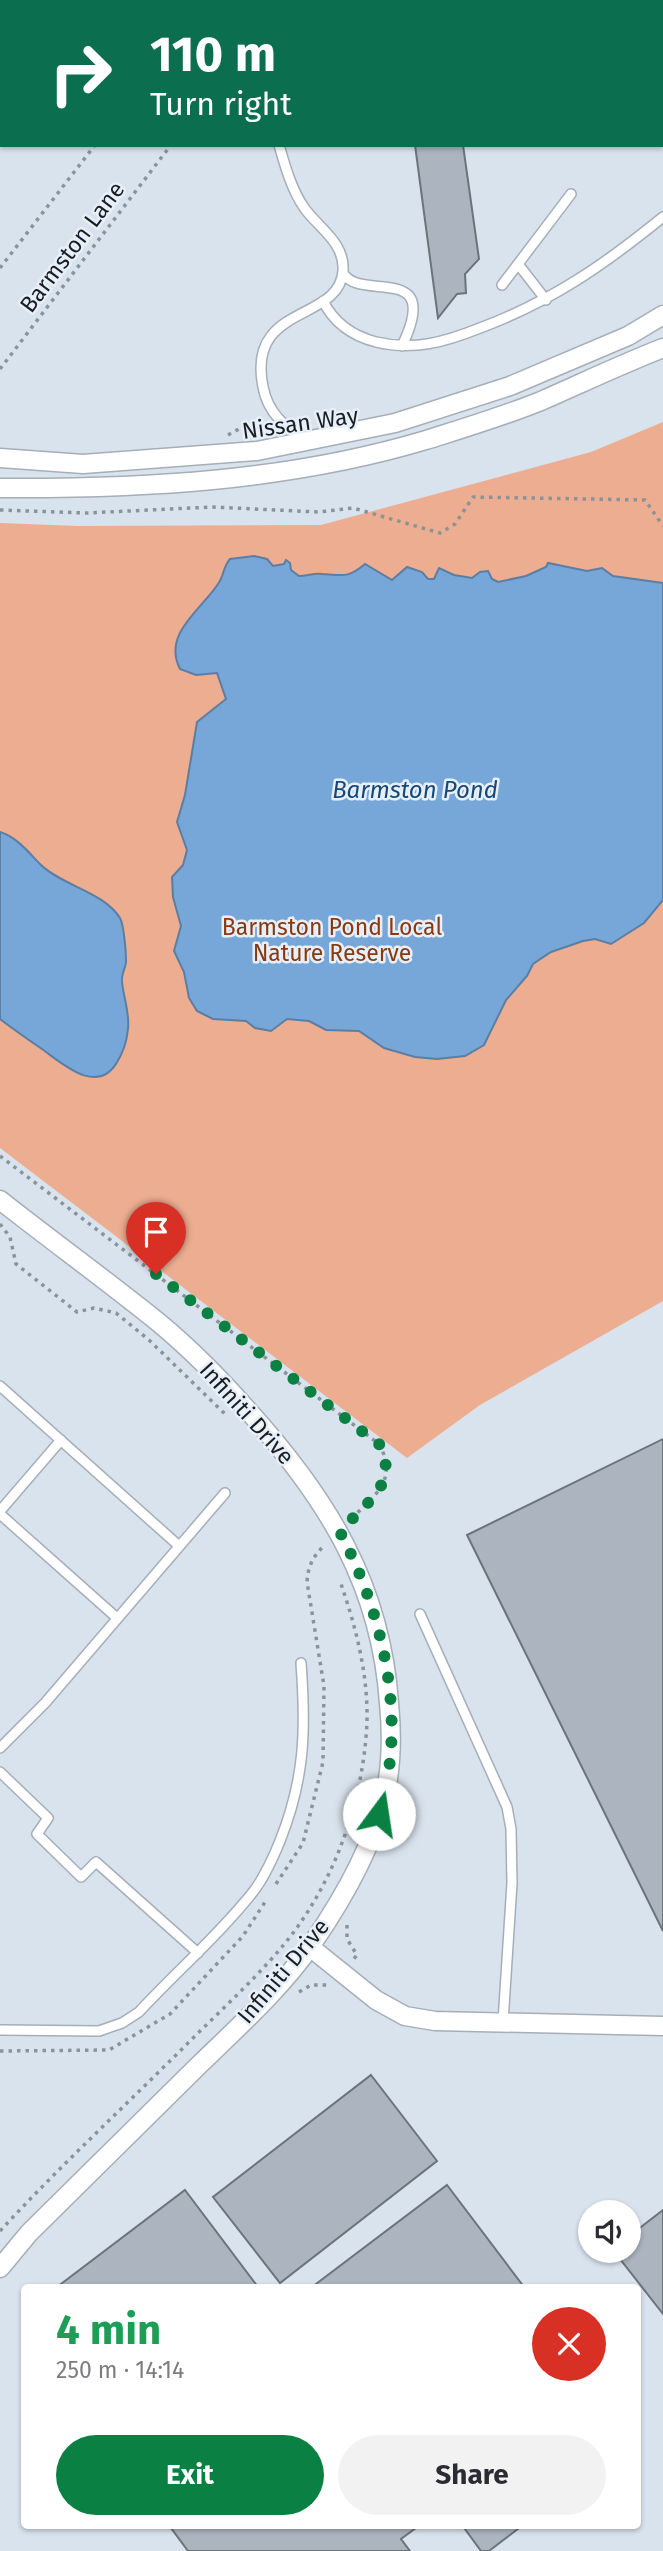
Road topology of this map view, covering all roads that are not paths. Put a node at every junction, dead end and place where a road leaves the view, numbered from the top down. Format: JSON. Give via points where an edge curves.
{"nodes":[{"id":1,"x":280,"y":147,"type":"edge"},
{"id":2,"x":571,"y":194,"type":"dead end"},
{"id":3,"x":663,"y":217,"type":"edge"},
{"id":4,"x":518,"y":264,"type":"junction"},
{"id":5,"x":343,"y":272,"type":"junction"},
{"id":6,"x":502,"y":285,"type":"dead end"},
{"id":7,"x":546,"y":300,"type":"junction"},
{"id":8,"x":319,"y":303,"type":"junction"},
{"id":9,"x":663,"y":315,"type":"edge"},
{"id":10,"x":402,"y":346,"type":"junction"},
{"id":11,"x":663,"y":348,"type":"edge"},
{"id":12,"x":310,"y":441,"type":"junction"},
{"id":13,"x":0,"y":458,"type":"edge"},
{"id":14,"x":0,"y":488,"type":"edge"},
{"id":15,"x":0,"y":1200,"type":"edge"},
{"id":16,"x":0,"y":1386,"type":"edge"},
{"id":17,"x":61,"y":1440,"type":"junction"},
{"id":18,"x":225,"y":1493,"type":"dead end"},
{"id":19,"x":0,"y":1512,"type":"edge"},
{"id":20,"x":178,"y":1545,"type":"junction"},
{"id":21,"x":420,"y":1614,"type":"dead end"},
{"id":22,"x":117,"y":1618,"type":"junction"},
{"id":23,"x":301,"y":1664,"type":"dead end"},
{"id":24,"x":0,"y":1748,"type":"edge"},
{"id":25,"x":0,"y":1772,"type":"edge"},
{"id":26,"x":310,"y":1947,"type":"junction"},
{"id":27,"x":198,"y":1952,"type":"junction"},
{"id":28,"x":503,"y":2022,"type":"junction"},
{"id":29,"x":663,"y":2026,"type":"edge"},
{"id":30,"x":0,"y":2030,"type":"edge"},
{"id":31,"x":0,"y":2268,"type":"edge"}],
"edges":[{"from":1,"to":5,"type":"lane","via":[[305,209],[340,251]]},
{"from":2,"to":4,"type":"lane"},
{"from":3,"to":7,"type":"lane"},
{"from":4,"to":6,"type":"lane"},
{"from":4,"to":7,"type":"lane"},
{"from":5,"to":8,"type":"lane","via":[[335,291]]},
{"from":5,"to":10,"type":"lane","via":[[352,282],[404,291],[412,313]]},
{"from":7,"to":10,"type":"lane","via":[[454,338]]},
{"from":8,"to":10,"type":"lane","via":[[346,329],[366,339]]},
{"from":8,"to":12,"type":"lane","via":[[274,331],[262,351],[260,372],[265,397],[280,422]]},
{"from":9,"to":12,"type":"street","name":"Nissan Way","via":[[628,336],[510,386],[395,423]]},
{"from":11,"to":14,"type":"street","name":"Nissan Way","via":[[538,402],[424,440],[327,463],[226,479],[93,489]]},
{"from":12,"to":13,"type":"street","name":"Nissan Way","via":[[257,451],[83,464]]},
{"from":15,"to":26,"type":"street","name":"Infiniti Drive","via":[[159,1323],[220,1379],[348,1527],[387,1673],[391,1758],[373,1833],[345,1893]]},
{"from":16,"to":17,"type":"lane"},
{"from":17,"to":19,"type":"lane"},
{"from":17,"to":20,"type":"lane"},
{"from":18,"to":20,"type":"lane"},
{"from":19,"to":22,"type":"lane"},
{"from":20,"to":22,"type":"lane"},
{"from":21,"to":28,"type":"lane","via":[[507,1807],[512,1883]]},
{"from":22,"to":24,"type":"lane"},
{"from":23,"to":27,"type":"lane","via":[[302,1768],[291,1814],[254,1891]]},
{"from":25,"to":27,"type":"lane","via":[[48,1818],[37,1834],[81,1877],[96,1862]]},
{"from":26,"to":28,"type":"street","via":[[376,2000],[405,2016]]},
{"from":26,"to":31,"type":"street","name":"Infiniti Drive","via":[[260,2004]]},
{"from":27,"to":30,"type":"lane","via":[[139,2012],[122,2023],[99,2031]]},
{"from":28,"to":29,"type":"street"}]}
